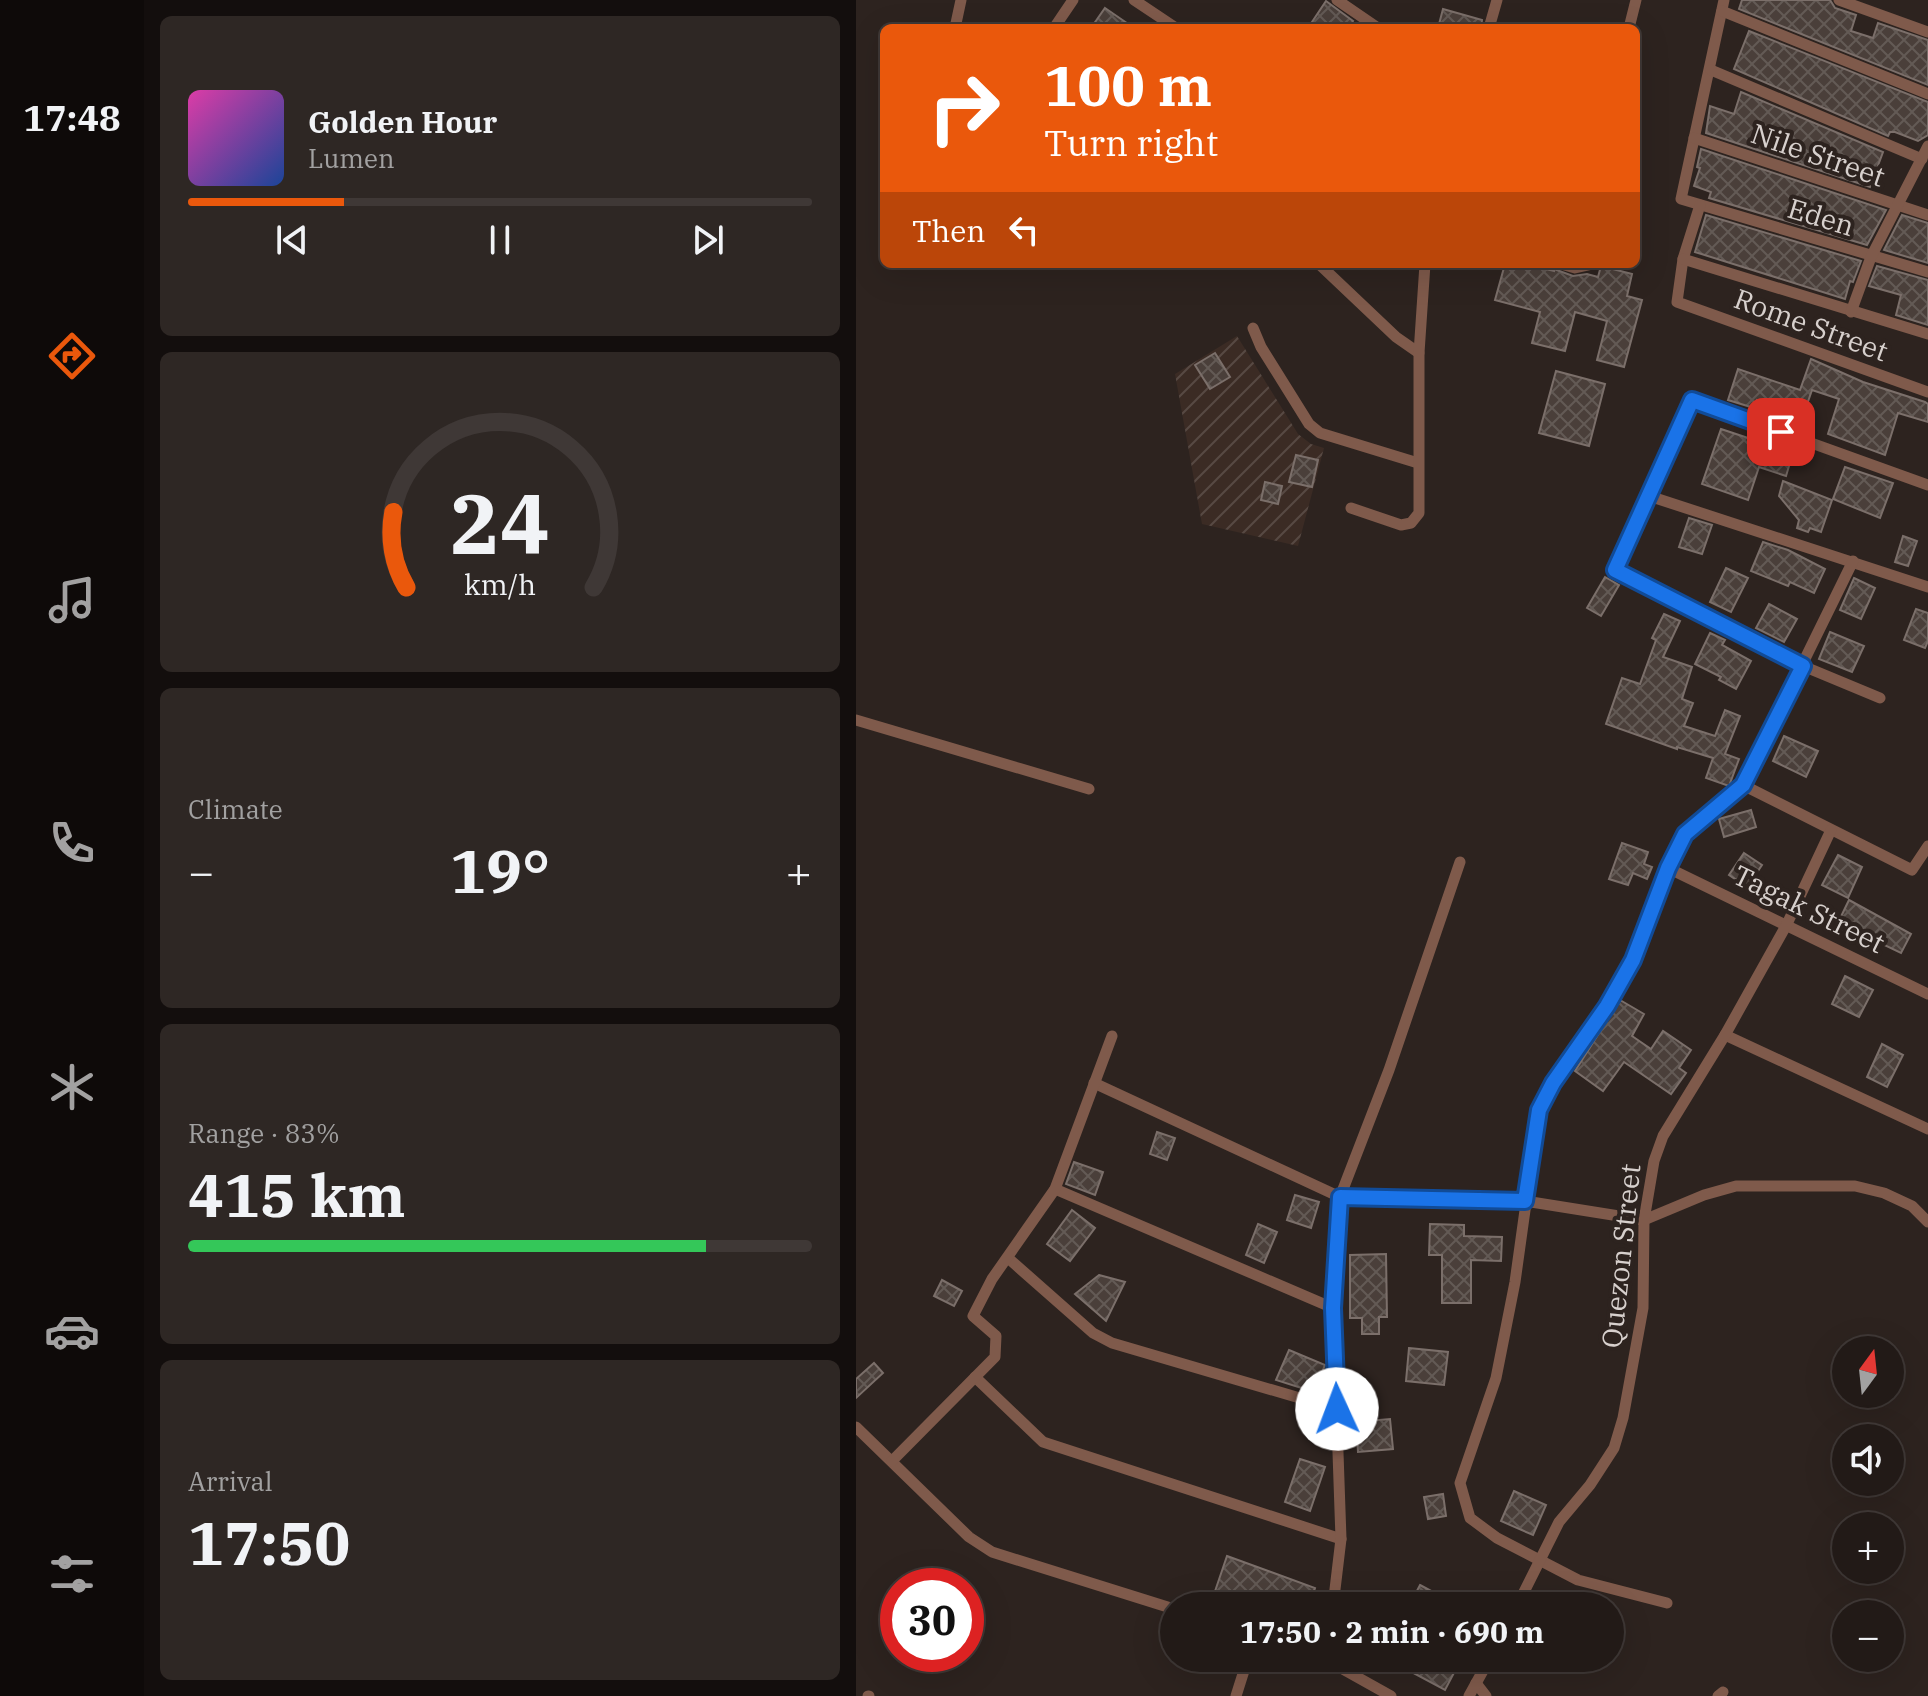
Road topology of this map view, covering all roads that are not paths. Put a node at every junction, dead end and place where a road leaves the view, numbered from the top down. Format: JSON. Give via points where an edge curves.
{"nodes":[{"id":1,"x":961,"y":0,"type":"edge"},
{"id":2,"x":1073,"y":0,"type":"edge"},
{"id":3,"x":1134,"y":0,"type":"edge"},
{"id":4,"x":1337,"y":0,"type":"edge"},
{"id":5,"x":1361,"y":0,"type":"edge"},
{"id":6,"x":1497,"y":0,"type":"edge"},
{"id":7,"x":1636,"y":0,"type":"edge"},
{"id":8,"x":1839,"y":0,"type":"edge"},
{"id":9,"x":1723,"y":6,"type":"edge"},
{"id":10,"x":1357,"y":13,"type":"junction"},
{"id":11,"x":956,"y":24,"type":"edge"},
{"id":12,"x":1057,"y":24,"type":"edge"},
{"id":13,"x":1170,"y":24,"type":"edge"},
{"id":14,"x":1372,"y":24,"type":"edge"},
{"id":15,"x":1490,"y":24,"type":"edge"},
{"id":16,"x":1630,"y":24,"type":"edge"},
{"id":17,"x":1928,"y":32,"type":"edge"},
{"id":18,"x":1711,"y":70,"type":"junction"},
{"id":19,"x":1928,"y":94,"type":"edge"},
{"id":20,"x":1694,"y":138,"type":"junction"},
{"id":21,"x":1928,"y":146,"type":"edge"},
{"id":22,"x":1922,"y":159,"type":"junction"},
{"id":23,"x":1700,"y":205,"type":"junction"},
{"id":24,"x":1896,"y":206,"type":"junction"},
{"id":25,"x":1928,"y":215,"type":"edge"},
{"id":26,"x":1871,"y":257,"type":"junction"},
{"id":27,"x":1683,"y":259,"type":"junction"},
{"id":28,"x":1323,"y":268,"type":"edge"},
{"id":29,"x":1425,"y":268,"type":"edge"},
{"id":30,"x":1928,"y":272,"type":"edge"},
{"id":31,"x":1851,"y":312,"type":"junction"},
{"id":32,"x":1253,"y":328,"type":"dead end"},
{"id":33,"x":1928,"y":334,"type":"edge"},
{"id":34,"x":1419,"y":353,"type":"junction"},
{"id":35,"x":1928,"y":392,"type":"edge"},
{"id":36,"x":1418,"y":463,"type":"junction"},
{"id":37,"x":1928,"y":485,"type":"edge"},
{"id":38,"x":1649,"y":496,"type":"junction"},
{"id":39,"x":1351,"y":508,"type":"dead end"},
{"id":40,"x":1853,"y":561,"type":"junction"},
{"id":41,"x":1928,"y":587,"type":"edge"},
{"id":42,"x":1803,"y":666,"type":"junction"},
{"id":43,"x":1880,"y":698,"type":"dead end"},
{"id":44,"x":856,"y":720,"type":"edge"},
{"id":45,"x":1743,"y":785,"type":"junction"},
{"id":46,"x":1089,"y":789,"type":"dead end"},
{"id":47,"x":1831,"y":830,"type":"junction"},
{"id":48,"x":1928,"y":846,"type":"edge"},
{"id":49,"x":1460,"y":862,"type":"dead end"},
{"id":50,"x":1668,"y":868,"type":"junction"},
{"id":51,"x":1787,"y":924,"type":"junction"},
{"id":52,"x":1928,"y":994,"type":"edge"},
{"id":53,"x":1725,"y":1035,"type":"junction"},
{"id":54,"x":1112,"y":1036,"type":"dead end"},
{"id":55,"x":1094,"y":1083,"type":"junction"},
{"id":56,"x":1928,"y":1129,"type":"edge"},
{"id":57,"x":1055,"y":1189,"type":"junction"},
{"id":58,"x":1340,"y":1197,"type":"junction"},
{"id":59,"x":1525,"y":1201,"type":"junction"},
{"id":60,"x":1644,"y":1220,"type":"junction"},
{"id":61,"x":1928,"y":1222,"type":"edge"},
{"id":62,"x":1008,"y":1258,"type":"junction"},
{"id":63,"x":1333,"y":1308,"type":"junction"},
{"id":64,"x":975,"y":1377,"type":"junction"},
{"id":65,"x":1337,"y":1409,"type":"junction"},
{"id":66,"x":856,"y":1427,"type":"edge"},
{"id":67,"x":892,"y":1461,"type":"junction"},
{"id":68,"x":1341,"y":1539,"type":"junction"},
{"id":69,"x":1539,"y":1561,"type":"junction"},
{"id":70,"x":1335,"y":1592,"type":"edge"},
{"id":71,"x":1524,"y":1592,"type":"edge"},
{"id":72,"x":1667,"y":1603,"type":"dead end"},
{"id":73,"x":1160,"y":1605,"type":"edge"},
{"id":74,"x":1244,"y":1672,"type":"edge"},
{"id":75,"x":1350,"y":1672,"type":"edge"},
{"id":76,"x":1482,"y":1672,"type":"edge"},
{"id":77,"x":1476,"y":1683,"type":"junction"},
{"id":78,"x":1236,"y":1696,"type":"edge"},
{"id":79,"x":1391,"y":1696,"type":"edge"},
{"id":80,"x":1469,"y":1696,"type":"edge"},
{"id":81,"x":1486,"y":1696,"type":"edge"}],
"edges":[{"from":1,"to":11,"type":"street"},
{"from":2,"to":12,"type":"street"},
{"from":3,"to":13,"type":"street"},
{"from":4,"to":10,"type":"street"},
{"from":5,"to":10,"type":"street"},
{"from":6,"to":15,"type":"street"},
{"from":7,"to":16,"type":"street"},
{"from":8,"to":17,"type":"street"},
{"from":9,"to":18,"type":"street"},
{"from":9,"to":19,"type":"street"},
{"from":10,"to":14,"type":"street"},
{"from":18,"to":20,"type":"street"},
{"from":18,"to":22,"type":"street"},
{"from":20,"to":23,"type":"street","via":[[1681,199]]},
{"from":20,"to":24,"type":"street","name":"Nile Street"},
{"from":21,"to":22,"type":"street"},
{"from":22,"to":24,"type":"street"},
{"from":23,"to":26,"type":"street","name":"Eden"},
{"from":23,"to":27,"type":"street"},
{"from":24,"to":25,"type":"street","name":"Nile Street"},
{"from":24,"to":26,"type":"street"},
{"from":26,"to":30,"type":"street","name":"Eden"},
{"from":26,"to":31,"type":"street"},
{"from":27,"to":31,"type":"street"},
{"from":27,"to":35,"type":"street","name":"Rome Street","via":[[1677,302]]},
{"from":28,"to":34,"type":"street"},
{"from":29,"to":34,"type":"street"},
{"from":31,"to":33,"type":"street"},
{"from":32,"to":36,"type":"street","via":[[1309,424],[1320,433]]},
{"from":34,"to":36,"type":"street"},
{"from":36,"to":39,"type":"street","via":[[1419,513],[1411,523],[1401,525]]},
{"from":37,"to":38,"type":"street","via":[[1692,400]]},
{"from":38,"to":40,"type":"street"},
{"from":38,"to":42,"type":"street","via":[[1615,570]]},
{"from":40,"to":41,"type":"street"},
{"from":40,"to":42,"type":"street"},
{"from":42,"to":43,"type":"street"},
{"from":42,"to":45,"type":"street"},
{"from":44,"to":46,"type":"street"},
{"from":45,"to":47,"type":"street"},
{"from":45,"to":50,"type":"street","via":[[1685,834]]},
{"from":47,"to":48,"type":"street","via":[[1912,870]]},
{"from":47,"to":51,"type":"street","name":"Quezon Street"},
{"from":49,"to":58,"type":"street"},
{"from":50,"to":51,"type":"street","name":"Tagak Street"},
{"from":50,"to":59,"type":"street","via":[[1633,960],[1539,1110]]},
{"from":51,"to":52,"type":"street","name":"Tagak Street"},
{"from":51,"to":53,"type":"street","name":"Quezon Street"},
{"from":53,"to":56,"type":"street"},
{"from":53,"to":60,"type":"street","name":"Quezon Street","via":[[1663,1136]]},
{"from":54,"to":55,"type":"street"},
{"from":55,"to":57,"type":"street"},
{"from":55,"to":58,"type":"street"},
{"from":57,"to":62,"type":"street"},
{"from":57,"to":63,"type":"street"},
{"from":58,"to":59,"type":"street"},
{"from":58,"to":63,"type":"street"},
{"from":59,"to":60,"type":"street"},
{"from":59,"to":69,"type":"street","via":[[1496,1378],[1460,1483],[1470,1518]]},
{"from":60,"to":61,"type":"street","via":[[1704,1195],[1760,1184],[1855,1186],[1912,1206]]},
{"from":60,"to":69,"type":"street","name":"Quezon Street","via":[[1643,1308],[1619,1433]]},
{"from":62,"to":64,"type":"street","via":[[973,1316],[997,1343],[995,1357]]},
{"from":62,"to":65,"type":"street","via":[[1093,1333],[1112,1343]]},
{"from":63,"to":65,"type":"street"},
{"from":64,"to":67,"type":"street"},
{"from":64,"to":68,"type":"street","via":[[1043,1442]]},
{"from":65,"to":68,"type":"street"},
{"from":66,"to":67,"type":"street"},
{"from":67,"to":73,"type":"street","via":[[969,1537],[992,1552]]},
{"from":68,"to":70,"type":"street"},
{"from":69,"to":71,"type":"street","name":"Quezon Street"},
{"from":69,"to":72,"type":"street","via":[[1578,1580]]},
{"from":74,"to":78,"type":"street"},
{"from":75,"to":79,"type":"street"},
{"from":76,"to":77,"type":"street"},
{"from":77,"to":80,"type":"street"},
{"from":77,"to":81,"type":"street"}]}
